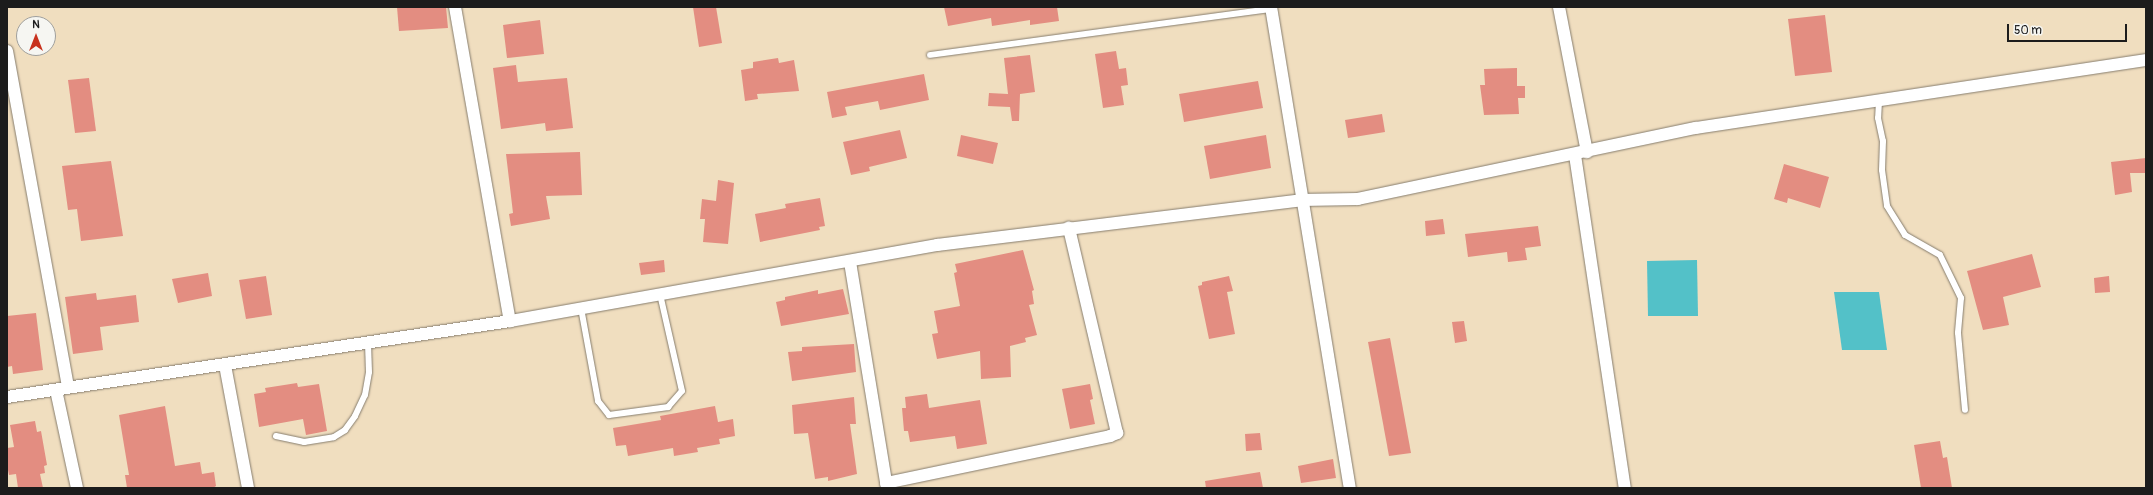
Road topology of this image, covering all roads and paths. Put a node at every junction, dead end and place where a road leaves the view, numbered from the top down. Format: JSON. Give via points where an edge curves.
{"nodes":[{"id":1,"x":456,"y":7,"type":"edge"},
{"id":2,"x":1560,"y":7,"type":"edge"},
{"id":3,"x":1271,"y":8,"type":"edge"},
{"id":4,"x":7,"y":51,"type":"edge"},
{"id":5,"x":930,"y":55,"type":"dead end"},
{"id":6,"x":2146,"y":60,"type":"edge"},
{"id":7,"x":1879,"y":101,"type":"junction"},
{"id":8,"x":1587,"y":152,"type":"junction"},
{"id":9,"x":1575,"y":155,"type":"junction"},
{"id":10,"x":1301,"y":200,"type":"junction"},
{"id":11,"x":1069,"y":228,"type":"junction"},
{"id":12,"x":850,"y":262,"type":"junction"},
{"id":13,"x":660,"y":294,"type":"junction"},
{"id":14,"x":581,"y":308,"type":"junction"},
{"id":15,"x":510,"y":320,"type":"junction"},
{"id":16,"x":368,"y":343,"type":"junction"},
{"id":17,"x":225,"y":365,"type":"junction"},
{"id":18,"x":68,"y":388,"type":"junction"},
{"id":19,"x":56,"y":390,"type":"junction"},
{"id":20,"x":7,"y":397,"type":"edge"},
{"id":21,"x":1965,"y":410,"type":"dead end"},
{"id":22,"x":276,"y":436,"type":"dead end"},
{"id":23,"x":887,"y":485,"type":"edge"},
{"id":24,"x":77,"y":488,"type":"edge"},
{"id":25,"x":248,"y":488,"type":"edge"},
{"id":26,"x":1350,"y":488,"type":"edge"},
{"id":27,"x":1625,"y":488,"type":"edge"}],
"edges":[{"from":1,"to":15,"type":"street"},
{"from":2,"to":8,"type":"street"},
{"from":3,"to":5,"type":"lane"},
{"from":3,"to":10,"type":"street"},
{"from":4,"to":18,"type":"street"},
{"from":6,"to":7,"type":"street"},
{"from":7,"to":8,"type":"street","via":[[1696,128]]},
{"from":7,"to":21,"type":"lane","via":[[1878,118],[1883,141],[1882,170],[1887,206],[1906,235],[1940,255],[1961,298],[1958,333]]},
{"from":8,"to":9,"type":"street"},
{"from":9,"to":10,"type":"street","via":[[1358,199]]},
{"from":9,"to":27,"type":"street"},
{"from":10,"to":11,"type":"street"},
{"from":10,"to":26,"type":"street"},
{"from":11,"to":12,"type":"street","via":[[938,244]]},
{"from":11,"to":23,"type":"street","via":[[1117,433]]},
{"from":12,"to":13,"type":"street"},
{"from":12,"to":23,"type":"street"},
{"from":13,"to":14,"type":"street"},
{"from":13,"to":14,"type":"lane","via":[[682,391],[668,407],[609,415],[598,401]]},
{"from":14,"to":15,"type":"street"},
{"from":15,"to":16,"type":"street"},
{"from":16,"to":17,"type":"street"},
{"from":16,"to":22,"type":"lane","via":[[369,372],[364,395],[345,430],[334,438],[304,442]]},
{"from":17,"to":18,"type":"street"},
{"from":17,"to":25,"type":"street"},
{"from":18,"to":19,"type":"street"},
{"from":19,"to":20,"type":"street"},
{"from":19,"to":24,"type":"street"}]}
